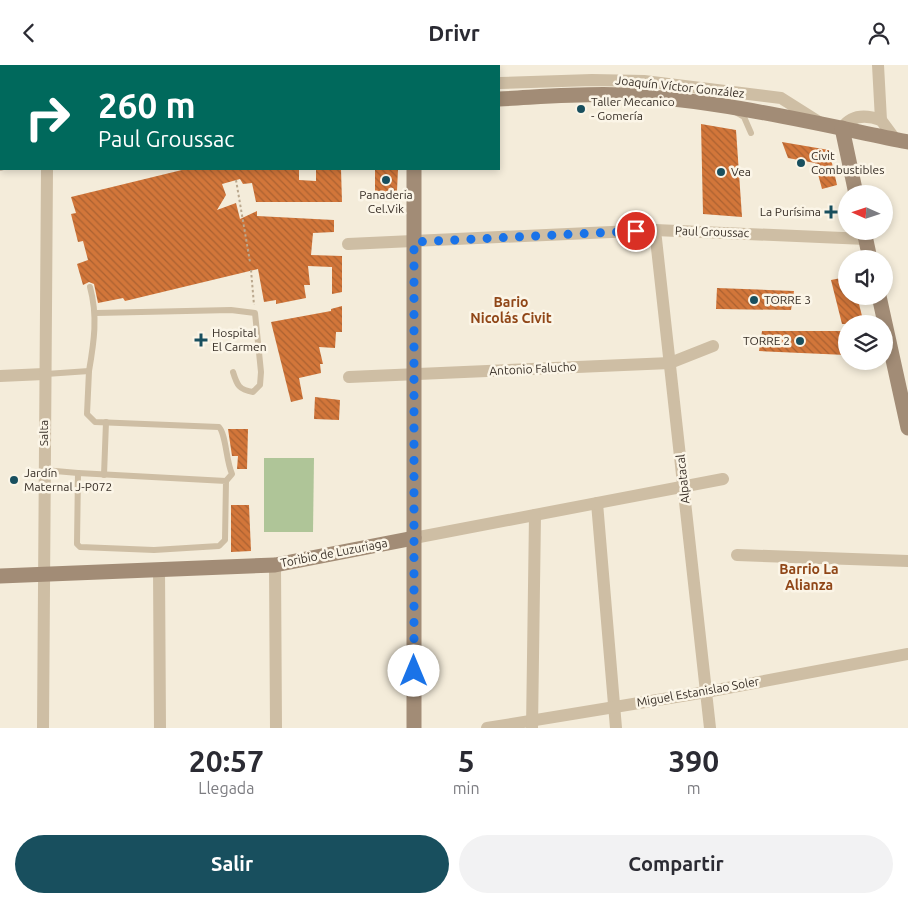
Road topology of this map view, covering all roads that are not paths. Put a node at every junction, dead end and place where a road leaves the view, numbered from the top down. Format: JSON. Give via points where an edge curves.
{"nodes":[{"id":1,"x":878,"y":65,"type":"edge"},
{"id":2,"x":500,"y":83,"type":"edge"},
{"id":3,"x":500,"y":99,"type":"edge"},
{"id":4,"x":720,"y":106,"type":"junction"},
{"id":5,"x":882,"y":120,"type":"junction"},
{"id":6,"x":824,"y":124,"type":"junction"},
{"id":7,"x":842,"y":127,"type":"junction"},
{"id":8,"x":751,"y":133,"type":"dead end"},
{"id":9,"x":902,"y":140,"type":"edge"},
{"id":10,"x":47,"y":170,"type":"edge"},
{"id":11,"x":414,"y":170,"type":"edge"},
{"id":12,"x":854,"y":185,"type":"edge"},
{"id":13,"x":655,"y":230,"type":"junction"},
{"id":14,"x":838,"y":234,"type":"edge"},
{"id":15,"x":414,"y":242,"type":"junction"},
{"id":16,"x":348,"y":245,"type":"dead end"},
{"id":17,"x":90,"y":287,"type":"dead end"},
{"id":18,"x":881,"y":305,"type":"edge"},
{"id":19,"x":96,"y":313,"type":"junction"},
{"id":20,"x":713,"y":346,"type":"dead end"},
{"id":21,"x":670,"y":363,"type":"junction"},
{"id":22,"x":89,"y":371,"type":"junction"},
{"id":23,"x":233,"y":371,"type":"dead end"},
{"id":24,"x":44,"y":374,"type":"junction"},
{"id":25,"x":414,"y":375,"type":"junction"},
{"id":26,"x":0,"y":376,"type":"edge"},
{"id":27,"x":349,"y":377,"type":"dead end"},
{"id":28,"x":106,"y":423,"type":"junction"},
{"id":29,"x":908,"y":428,"type":"edge"},
{"id":30,"x":44,"y":470,"type":"junction"},
{"id":31,"x":78,"y":473,"type":"junction"},
{"id":32,"x":104,"y":475,"type":"junction"},
{"id":33,"x":723,"y":479,"type":"dead end"},
{"id":34,"x":226,"y":481,"type":"junction"},
{"id":35,"x":684,"y":486,"type":"junction"},
{"id":36,"x":597,"y":503,"type":"junction"},
{"id":37,"x":535,"y":515,"type":"junction"},
{"id":38,"x":414,"y":537,"type":"junction"},
{"id":39,"x":737,"y":555,"type":"dead end"},
{"id":40,"x":908,"y":561,"type":"edge"},
{"id":41,"x":275,"y":565,"type":"junction"},
{"id":42,"x":158,"y":569,"type":"junction"},
{"id":43,"x":44,"y":575,"type":"junction"},
{"id":44,"x":0,"y":576,"type":"edge"},
{"id":45,"x":908,"y":655,"type":"edge"},
{"id":46,"x":706,"y":692,"type":"junction"},
{"id":47,"x":614,"y":706,"type":"junction"},
{"id":48,"x":532,"y":724,"type":"edge"},
{"id":49,"x":43,"y":728,"type":"edge"},
{"id":50,"x":160,"y":728,"type":"edge"},
{"id":51,"x":276,"y":728,"type":"edge"},
{"id":52,"x":414,"y":728,"type":"edge"},
{"id":53,"x":487,"y":728,"type":"edge"},
{"id":54,"x":616,"y":728,"type":"edge"},
{"id":55,"x":710,"y":728,"type":"edge"}],
"edges":[{"from":1,"to":5,"type":"street"},
{"from":2,"to":6,"type":"street","name":"Joaquín Víctor González","via":[[644,81],[759,95],[785,99]]},
{"from":3,"to":4,"type":"street","name":"Joaquín Víctor González","via":[[616,95]]},
{"from":4,"to":6,"type":"street","name":"Joaquín Víctor González"},
{"from":4,"to":8,"type":"lane","via":[[744,117]]},
{"from":5,"to":7,"type":"street","via":[[857,117]]},
{"from":5,"to":9,"type":"street"},
{"from":6,"to":7,"type":"street","name":"Joaquín Víctor González"},
{"from":7,"to":9,"type":"street","name":"Joaquín Víctor González"},
{"from":7,"to":12,"type":"street"},
{"from":10,"to":24,"type":"street","name":"Salta"},
{"from":11,"to":15,"type":"street"},
{"from":13,"to":14,"type":"street","name":"Paul Groussac"},
{"from":13,"to":15,"type":"street","name":"Paul Groussac"},
{"from":13,"to":21,"type":"street","name":"Alpatacal"},
{"from":15,"to":16,"type":"street","name":"Paul Groussac"},
{"from":15,"to":25,"type":"street"},
{"from":17,"to":19,"type":"lane"},
{"from":18,"to":29,"type":"street"},
{"from":19,"to":22,"type":"lane"},
{"from":19,"to":23,"type":"lane","via":[[231,310],[255,313],[260,385],[253,392],[243,391],[237,386]]},
{"from":20,"to":21,"type":"street","name":"Antonio Falucho"},
{"from":21,"to":25,"type":"street","name":"Antonio Falucho"},
{"from":21,"to":35,"type":"street","name":"Alpatacal"},
{"from":22,"to":24,"type":"lane"},
{"from":22,"to":28,"type":"lane","via":[[87,414],[95,422]]},
{"from":24,"to":26,"type":"street"},
{"from":24,"to":30,"type":"street","name":"Salta"},
{"from":25,"to":27,"type":"street","name":"Antonio Falucho"},
{"from":25,"to":38,"type":"street"},
{"from":28,"to":32,"type":"lane"},
{"from":28,"to":34,"type":"lane","via":[[220,427],[232,474]]},
{"from":30,"to":31,"type":"lane"},
{"from":30,"to":43,"type":"street","name":"Salta"},
{"from":31,"to":32,"type":"lane"},
{"from":31,"to":34,"type":"lane","via":[[77,544],[84,549],[154,550],[219,546],[225,540]]},
{"from":32,"to":34,"type":"lane"},
{"from":33,"to":35,"type":"street","name":"Toribio de Luzuriaga"},
{"from":35,"to":36,"type":"street","name":"Toribio de Luzuriaga"},
{"from":35,"to":46,"type":"street","name":"Alpatacal"},
{"from":36,"to":37,"type":"street","name":"Toribio de Luzuriaga"},
{"from":36,"to":47,"type":"street"},
{"from":37,"to":38,"type":"street","name":"Toribio de Luzuriaga"},
{"from":37,"to":48,"type":"street"},
{"from":38,"to":41,"type":"street","name":"Toribio de Luzuriaga"},
{"from":38,"to":52,"type":"street"},
{"from":39,"to":40,"type":"street"},
{"from":41,"to":42,"type":"street","name":"Toribio de Luzuriaga"},
{"from":41,"to":51,"type":"street"},
{"from":42,"to":43,"type":"street","name":"Toribio de Luzuriaga"},
{"from":42,"to":50,"type":"street"},
{"from":43,"to":44,"type":"street","name":"Toribio de Luzuriaga"},
{"from":43,"to":49,"type":"street","name":"Salta"},
{"from":45,"to":46,"type":"street","name":"Miguel Estanislao Soler"},
{"from":46,"to":47,"type":"street","name":"Miguel Estanislao Soler"},
{"from":46,"to":55,"type":"street","name":"Alpatacal"},
{"from":47,"to":48,"type":"street","name":"Miguel Estanislao Soler"},
{"from":47,"to":54,"type":"street"},
{"from":48,"to":53,"type":"street","name":"Miguel Estanislao Soler"}]}
